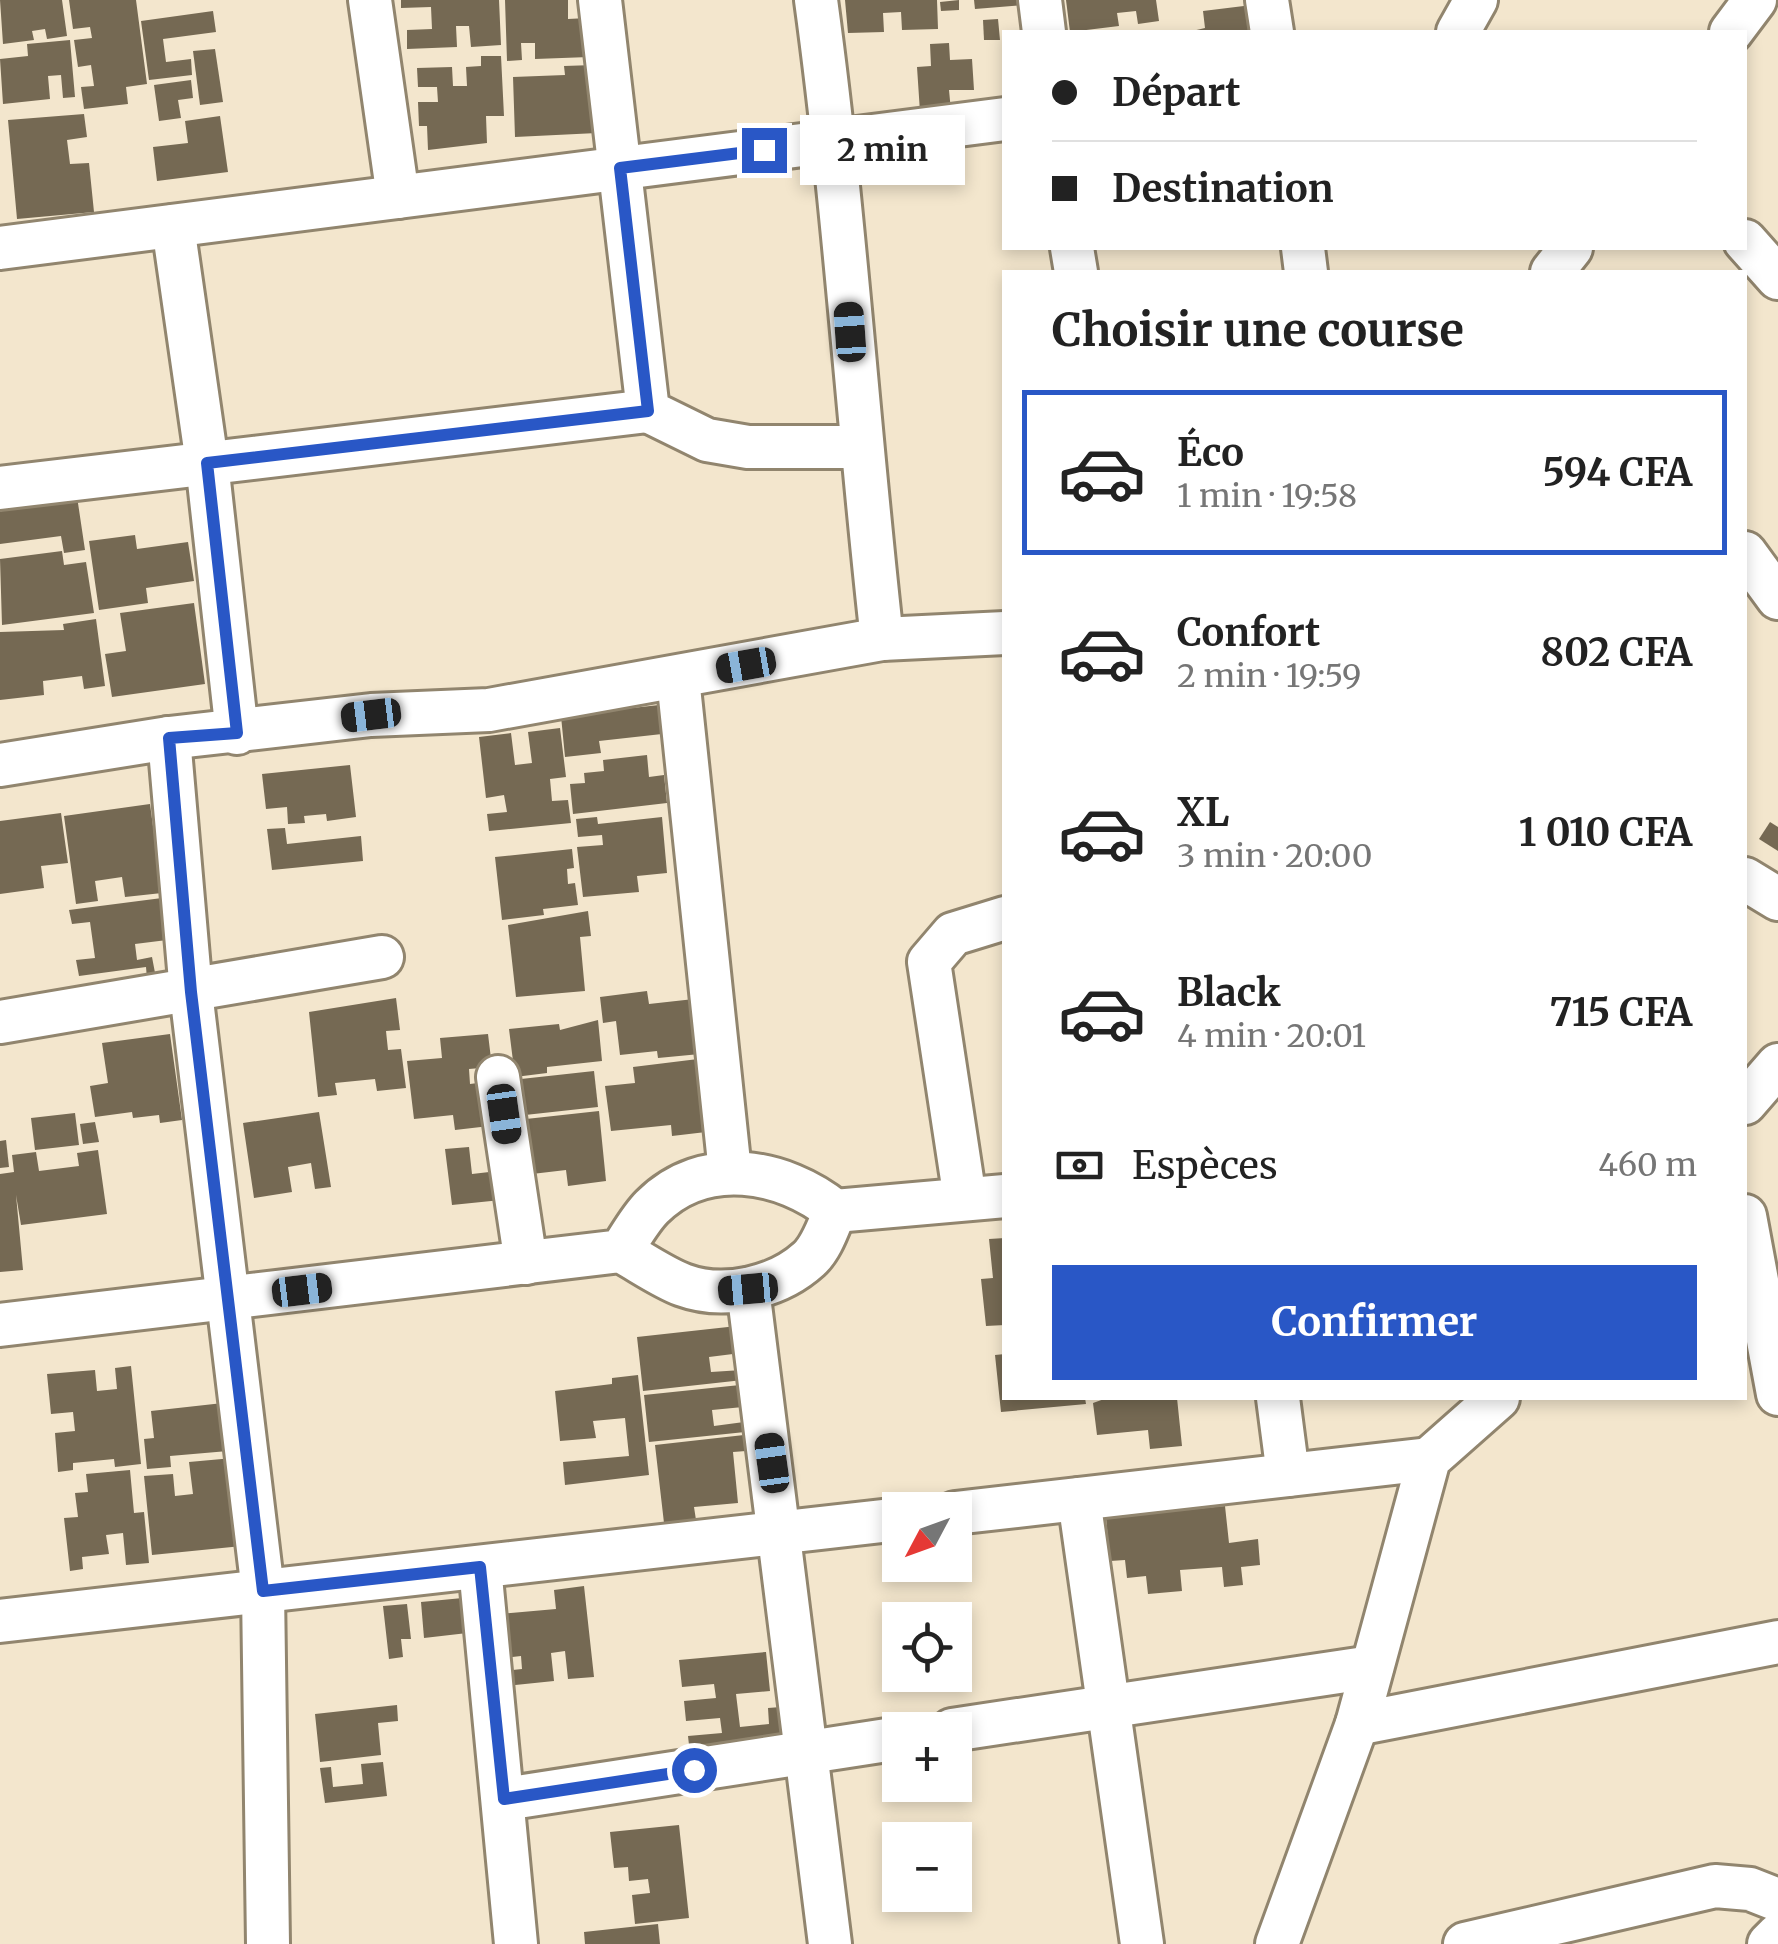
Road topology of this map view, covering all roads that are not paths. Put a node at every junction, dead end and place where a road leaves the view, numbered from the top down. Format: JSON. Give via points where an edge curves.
{"nodes":[{"id":1,"x":370,"y":0,"type":"edge"},
{"id":2,"x":600,"y":0,"type":"edge"},
{"id":3,"x":816,"y":0,"type":"edge"},
{"id":4,"x":1040,"y":0,"type":"edge"},
{"id":5,"x":1267,"y":0,"type":"edge"},
{"id":6,"x":1476,"y":0,"type":"edge"},
{"id":7,"x":1755,"y":0,"type":"edge"},
{"id":8,"x":1044,"y":30,"type":"edge"},
{"id":9,"x":1272,"y":30,"type":"edge"},
{"id":10,"x":1459,"y":30,"type":"edge"},
{"id":11,"x":1732,"y":30,"type":"edge"},
{"id":12,"x":1002,"y":119,"type":"edge"},
{"id":13,"x":835,"y":140,"type":"junction"},
{"id":14,"x":620,"y":168,"type":"junction"},
{"id":15,"x":398,"y":197,"type":"junction"},
{"id":16,"x":174,"y":226,"type":"junction"},
{"id":17,"x":1747,"y":243,"type":"edge"},
{"id":18,"x":0,"y":248,"type":"edge"},
{"id":19,"x":1778,"y":278,"type":"edge"},
{"id":20,"x":648,"y":411,"type":"junction"},
{"id":21,"x":860,"y":448,"type":"junction"},
{"id":22,"x":207,"y":463,"type":"junction"},
{"id":23,"x":0,"y":488,"type":"edge"},
{"id":24,"x":1002,"y":632,"type":"edge"},
{"id":25,"x":882,"y":639,"type":"junction"},
{"id":26,"x":678,"y":678,"type":"junction"},
{"id":27,"x":237,"y":733,"type":"junction"},
{"id":28,"x":169,"y":738,"type":"junction"},
{"id":29,"x":0,"y":765,"type":"edge"},
{"id":30,"x":1747,"y":880,"type":"edge"},
{"id":31,"x":1778,"y":899,"type":"edge"},
{"id":32,"x":1002,"y":919,"type":"edge"},
{"id":33,"x":382,"y":957,"type":"dead end"},
{"id":34,"x":191,"y":992,"type":"junction"},
{"id":35,"x":0,"y":1022,"type":"edge"},
{"id":36,"x":1778,"y":1065,"type":"edge"},
{"id":37,"x":498,"y":1077,"type":"dead end"},
{"id":38,"x":1747,"y":1101,"type":"edge"},
{"id":39,"x":730,"y":1172,"type":"junction"},
{"id":40,"x":985,"y":1198,"type":"edge"},
{"id":41,"x":835,"y":1211,"type":"junction"},
{"id":42,"x":1747,"y":1223,"type":"edge"},
{"id":43,"x":621,"y":1251,"type":"junction"},
{"id":44,"x":526,"y":1263,"type":"junction"},
{"id":45,"x":748,"y":1289,"type":"junction"},
{"id":46,"x":228,"y":1298,"type":"junction"},
{"id":47,"x":1770,"y":1304,"type":"edge"},
{"id":48,"x":0,"y":1325,"type":"edge"},
{"id":49,"x":1778,"y":1394,"type":"edge"},
{"id":50,"x":1278,"y":1400,"type":"edge"},
{"id":51,"x":1496,"y":1400,"type":"edge"},
{"id":52,"x":1429,"y":1459,"type":"junction"},
{"id":53,"x":1288,"y":1475,"type":"junction"},
{"id":54,"x":1079,"y":1499,"type":"junction"},
{"id":55,"x":972,"y":1511,"type":"edge"},
{"id":56,"x":882,"y":1521,"type":"edge"},
{"id":57,"x":781,"y":1532,"type":"junction"},
{"id":58,"x":480,"y":1567,"type":"junction"},
{"id":59,"x":263,"y":1591,"type":"junction"},
{"id":60,"x":0,"y":1621,"type":"edge"},
{"id":61,"x":1778,"y":1642,"type":"edge"},
{"id":62,"x":1372,"y":1667,"type":"junction"},
{"id":63,"x":1106,"y":1706,"type":"junction"},
{"id":64,"x":1356,"y":1724,"type":"junction"},
{"id":65,"x":972,"y":1727,"type":"edge"},
{"id":66,"x":882,"y":1741,"type":"edge"},
{"id":67,"x":807,"y":1752,"type":"junction"},
{"id":68,"x":504,"y":1799,"type":"junction"},
{"id":69,"x":1778,"y":1900,"type":"edge"},
{"id":70,"x":1778,"y":1935,"type":"edge"},
{"id":71,"x":268,"y":1944,"type":"edge"},
{"id":72,"x":516,"y":1944,"type":"edge"},
{"id":73,"x":830,"y":1944,"type":"edge"},
{"id":74,"x":1142,"y":1944,"type":"edge"},
{"id":75,"x":1277,"y":1944,"type":"edge"},
{"id":76,"x":1465,"y":1944,"type":"edge"},
{"id":77,"x":1769,"y":1944,"type":"edge"}],
"edges":[{"from":1,"to":15,"type":"street"},
{"from":2,"to":14,"type":"street"},
{"from":3,"to":13,"type":"street"},
{"from":4,"to":8,"type":"street"},
{"from":5,"to":9,"type":"street"},
{"from":6,"to":10,"type":"street"},
{"from":7,"to":11,"type":"street"},
{"from":12,"to":13,"type":"street"},
{"from":13,"to":14,"type":"street"},
{"from":13,"to":21,"type":"street"},
{"from":14,"to":15,"type":"street"},
{"from":14,"to":20,"type":"street"},
{"from":15,"to":16,"type":"street"},
{"from":16,"to":18,"type":"street"},
{"from":16,"to":22,"type":"street"},
{"from":17,"to":19,"type":"street"},
{"from":20,"to":21,"type":"street","via":[[708,440],[748,447]]},
{"from":20,"to":22,"type":"street"},
{"from":21,"to":25,"type":"street"},
{"from":22,"to":23,"type":"street"},
{"from":22,"to":27,"type":"street"},
{"from":24,"to":25,"type":"street"},
{"from":25,"to":26,"type":"street"},
{"from":26,"to":27,"type":"street","via":[[489,710],[371,715]]},
{"from":26,"to":39,"type":"street"},
{"from":27,"to":28,"type":"street"},
{"from":28,"to":29,"type":"street"},
{"from":28,"to":34,"type":"street"},
{"from":30,"to":31,"type":"street"},
{"from":32,"to":40,"type":"street","via":[[952,934],[929,962]]},
{"from":33,"to":34,"type":"street"},
{"from":34,"to":35,"type":"street"},
{"from":34,"to":46,"type":"street"},
{"from":36,"to":38,"type":"street"},
{"from":37,"to":44,"type":"street"},
{"from":39,"to":41,"type":"street","via":[[778,1177]]},
{"from":39,"to":43,"type":"street","via":[[666,1194]]},
{"from":40,"to":41,"type":"street"},
{"from":41,"to":45,"type":"street","via":[[808,1260]]},
{"from":42,"to":47,"type":"street"},
{"from":43,"to":44,"type":"street"},
{"from":43,"to":45,"type":"street","via":[[680,1284]]},
{"from":44,"to":46,"type":"street"},
{"from":45,"to":57,"type":"street"},
{"from":46,"to":48,"type":"street"},
{"from":46,"to":59,"type":"street"},
{"from":47,"to":49,"type":"street"},
{"from":50,"to":53,"type":"street"},
{"from":51,"to":52,"type":"street"},
{"from":52,"to":53,"type":"street"},
{"from":52,"to":62,"type":"street"},
{"from":53,"to":54,"type":"street"},
{"from":54,"to":55,"type":"street"},
{"from":54,"to":63,"type":"street"},
{"from":56,"to":57,"type":"street"},
{"from":57,"to":58,"type":"street"},
{"from":57,"to":67,"type":"street"},
{"from":58,"to":59,"type":"street"},
{"from":58,"to":68,"type":"street"},
{"from":59,"to":60,"type":"street"},
{"from":59,"to":71,"type":"street"},
{"from":61,"to":64,"type":"street"},
{"from":62,"to":63,"type":"street"},
{"from":62,"to":64,"type":"street"},
{"from":63,"to":65,"type":"street"},
{"from":63,"to":74,"type":"street"},
{"from":64,"to":75,"type":"street"},
{"from":66,"to":67,"type":"street"},
{"from":67,"to":68,"type":"street"},
{"from":67,"to":73,"type":"street"},
{"from":68,"to":72,"type":"street"},
{"from":69,"to":76,"type":"street","via":[[1715,1886]]},
{"from":70,"to":77,"type":"street"}]}
